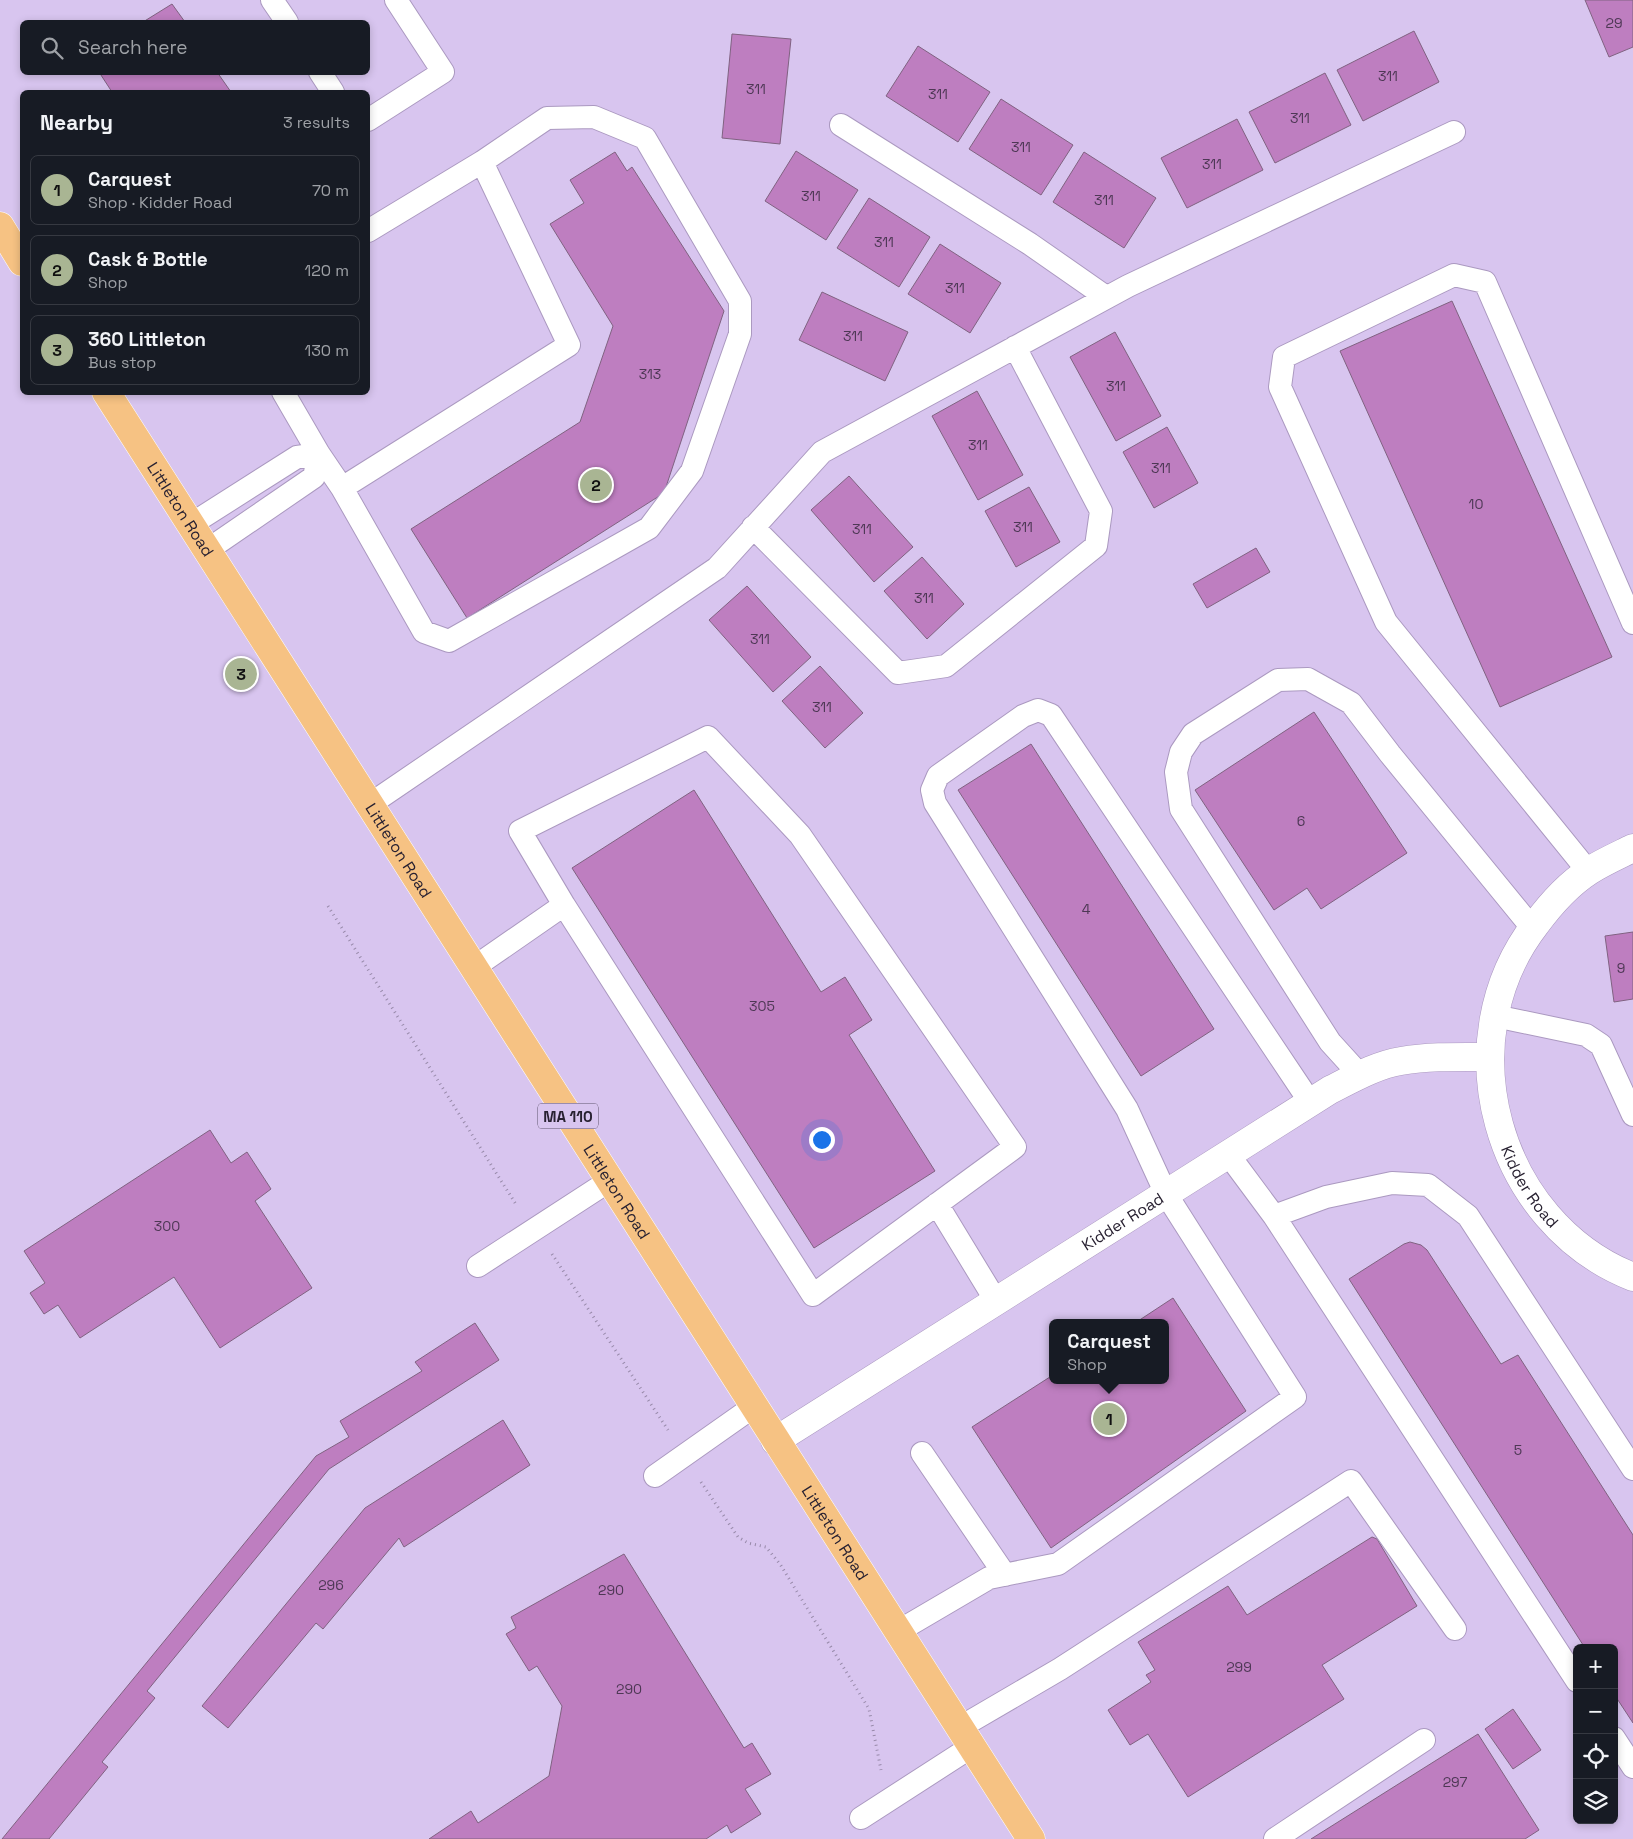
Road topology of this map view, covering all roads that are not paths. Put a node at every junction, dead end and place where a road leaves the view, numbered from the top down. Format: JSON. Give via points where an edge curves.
{"nodes":[{"id":1,"x":272,"y":0,"type":"edge"},
{"id":2,"x":396,"y":0,"type":"edge"},
{"id":3,"x":286,"y":20,"type":"edge"},
{"id":4,"x":322,"y":75,"type":"edge"},
{"id":5,"x":332,"y":90,"type":"edge"},
{"id":6,"x":370,"y":119,"type":"edge"},
{"id":7,"x":840,"y":125,"type":"dead end"},
{"id":8,"x":1454,"y":132,"type":"dead end"},
{"id":9,"x":482,"y":162,"type":"junction"},
{"id":10,"x":0,"y":226,"type":"edge"},
{"id":11,"x":370,"y":230,"type":"edge"},
{"id":12,"x":20,"y":259,"type":"edge"},
{"id":13,"x":1106,"y":298,"type":"junction"},
{"id":14,"x":1015,"y":347,"type":"junction"},
{"id":15,"x":108,"y":395,"type":"edge"},
{"id":16,"x":285,"y":395,"type":"edge"},
{"id":17,"x":319,"y":454,"type":"junction"},
{"id":18,"x":342,"y":488,"type":"junction"},
{"id":19,"x":190,"y":525,"type":"junction"},
{"id":20,"x":753,"y":527,"type":"junction"},
{"id":21,"x":206,"y":551,"type":"junction"},
{"id":22,"x":1633,"y":623,"type":"edge"},
{"id":23,"x":369,"y":805,"type":"junction"},
{"id":24,"x":1633,"y":848,"type":"edge"},
{"id":25,"x":1588,"y":871,"type":"junction"},
{"id":26,"x":564,"y":905,"type":"junction"},
{"id":27,"x":1532,"y":928,"type":"junction"},
{"id":28,"x":473,"y":968,"type":"junction"},
{"id":29,"x":1495,"y":1016,"type":"junction"},
{"id":30,"x":1490,"y":1057,"type":"junction"},
{"id":31,"x":1360,"y":1075,"type":"junction"},
{"id":32,"x":1310,"y":1102,"type":"junction"},
{"id":33,"x":1633,"y":1115,"type":"edge"},
{"id":34,"x":1228,"y":1154,"type":"junction"},
{"id":35,"x":609,"y":1181,"type":"junction"},
{"id":36,"x":1166,"y":1194,"type":"junction"},
{"id":37,"x":937,"y":1204,"type":"junction"},
{"id":38,"x":1274,"y":1216,"type":"junction"},
{"id":39,"x":478,"y":1266,"type":"dead end"},
{"id":40,"x":1633,"y":1277,"type":"edge"},
{"id":41,"x":996,"y":1301,"type":"junction"},
{"id":42,"x":754,"y":1407,"type":"junction"},
{"id":43,"x":775,"y":1441,"type":"junction"},
{"id":44,"x":922,"y":1454,"type":"dead end"},
{"id":45,"x":1633,"y":1469,"type":"edge"},
{"id":46,"x":655,"y":1476,"type":"dead end"},
{"id":47,"x":1006,"y":1575,"type":"junction"},
{"id":48,"x":1455,"y":1629,"type":"dead end"},
{"id":49,"x":897,"y":1632,"type":"junction"},
{"id":50,"x":1573,"y":1675,"type":"edge"},
{"id":51,"x":965,"y":1737,"type":"junction"},
{"id":52,"x":1424,"y":1740,"type":"dead end"},
{"id":53,"x":1618,"y":1744,"type":"edge"},
{"id":54,"x":1633,"y":1767,"type":"edge"},
{"id":55,"x":861,"y":1818,"type":"dead end"},
{"id":56,"x":1031,"y":1839,"type":"edge"},
{"id":57,"x":1275,"y":1839,"type":"edge"}],
"edges":[{"from":1,"to":3,"type":"lane"},
{"from":2,"to":6,"type":"lane","via":[[443,72]]},
{"from":4,"to":5,"type":"lane"},
{"from":7,"to":13,"type":"lane","via":[[1030,244]]},
{"from":8,"to":13,"type":"lane"},
{"from":9,"to":11,"type":"lane"},
{"from":9,"to":18,"type":"lane","via":[[569,345]]},
{"from":9,"to":18,"type":"lane","via":[[547,118],[594,117],[645,138],[740,301],[740,334],[692,471],[648,528],[449,640],[424,632]]},
{"from":10,"to":12,"type":"main road"},
{"from":13,"to":14,"type":"lane"},
{"from":14,"to":20,"type":"lane","via":[[822,452]]},
{"from":14,"to":20,"type":"lane","via":[[1101,511],[1096,546],[946,666],[898,673]]},
{"from":15,"to":19,"type":"main road","name":"Littleton Road","number":"MA 110"},
{"from":16,"to":17,"type":"lane"},
{"from":17,"to":18,"type":"lane"},
{"from":17,"to":19,"type":"lane","via":[[297,457]]},
{"from":17,"to":21,"type":"lane","via":[[314,477]]},
{"from":19,"to":21,"type":"main road","name":"Littleton Road","number":"MA 110"},
{"from":20,"to":23,"type":"lane","via":[[717,568]]},
{"from":21,"to":23,"type":"main road","name":"Littleton Road","number":"MA 110"},
{"from":22,"to":25,"type":"lane","via":[[1485,282],[1454,275],[1284,357],[1280,387],[1386,622]]},
{"from":23,"to":28,"type":"main road","name":"Littleton Road","number":"MA 110"},
{"from":24,"to":25,"type":"street","name":"Kidder Road"},
{"from":25,"to":27,"type":"street","name":"Kidder Road"},
{"from":26,"to":28,"type":"lane"},
{"from":26,"to":37,"type":"lane","via":[[813,1295]]},
{"from":26,"to":37,"type":"lane","via":[[520,831],[708,737],[800,835],[1015,1147]]},
{"from":27,"to":29,"type":"street","name":"Kidder Road","via":[[1513,960]]},
{"from":27,"to":31,"type":"lane","via":[[1351,703],[1308,679],[1278,680],[1193,734],[1181,752],[1176,772],[1181,809],[1330,1042]]},
{"from":28,"to":35,"type":"main road","name":"Littleton Road","number":"MA 110"},
{"from":29,"to":30,"type":"street","name":"Kidder Road"},
{"from":29,"to":33,"type":"lane","via":[[1586,1035],[1601,1045]]},
{"from":30,"to":31,"type":"street","name":"Kidder Road","via":[[1400,1061]]},
{"from":30,"to":40,"type":"street","name":"Kidder Road","via":[[1498,1123],[1524,1184],[1566,1236],[1593,1256]]},
{"from":31,"to":32,"type":"street","name":"Kidder Road"},
{"from":32,"to":34,"type":"street","name":"Kidder Road"},
{"from":32,"to":36,"type":"lane","via":[[1051,715],[1038,710],[1023,716],[938,776],[932,790],[935,803],[1127,1109]]},
{"from":34,"to":36,"type":"street","name":"Kidder Road"},
{"from":34,"to":38,"type":"lane"},
{"from":35,"to":39,"type":"lane"},
{"from":35,"to":42,"type":"main road","name":"Littleton Road","number":"MA 110"},
{"from":36,"to":41,"type":"street","name":"Kidder Road"},
{"from":36,"to":47,"type":"lane","via":[[1295,1397],[1058,1564]]},
{"from":37,"to":41,"type":"lane"},
{"from":38,"to":45,"type":"lane","via":[[1326,1197],[1392,1183],[1428,1185],[1468,1216]]},
{"from":38,"to":50,"type":"lane"},
{"from":41,"to":43,"type":"street","name":"Kidder Road"},
{"from":42,"to":43,"type":"main road","name":"Littleton Road","number":"MA 110"},
{"from":42,"to":46,"type":"lane"},
{"from":43,"to":49,"type":"main road","name":"Littleton Road","number":"MA 110"},
{"from":44,"to":47,"type":"lane"},
{"from":47,"to":49,"type":"lane","via":[[990,1578]]},
{"from":48,"to":51,"type":"lane","via":[[1351,1481],[1060,1669]]},
{"from":49,"to":51,"type":"main road","name":"Littleton Road","number":"MA 110"},
{"from":51,"to":55,"type":"lane","via":[[889,1800]]},
{"from":51,"to":56,"type":"main road","name":"Littleton Road","number":"MA 110"},
{"from":52,"to":57,"type":"lane"},
{"from":53,"to":54,"type":"lane"}]}
